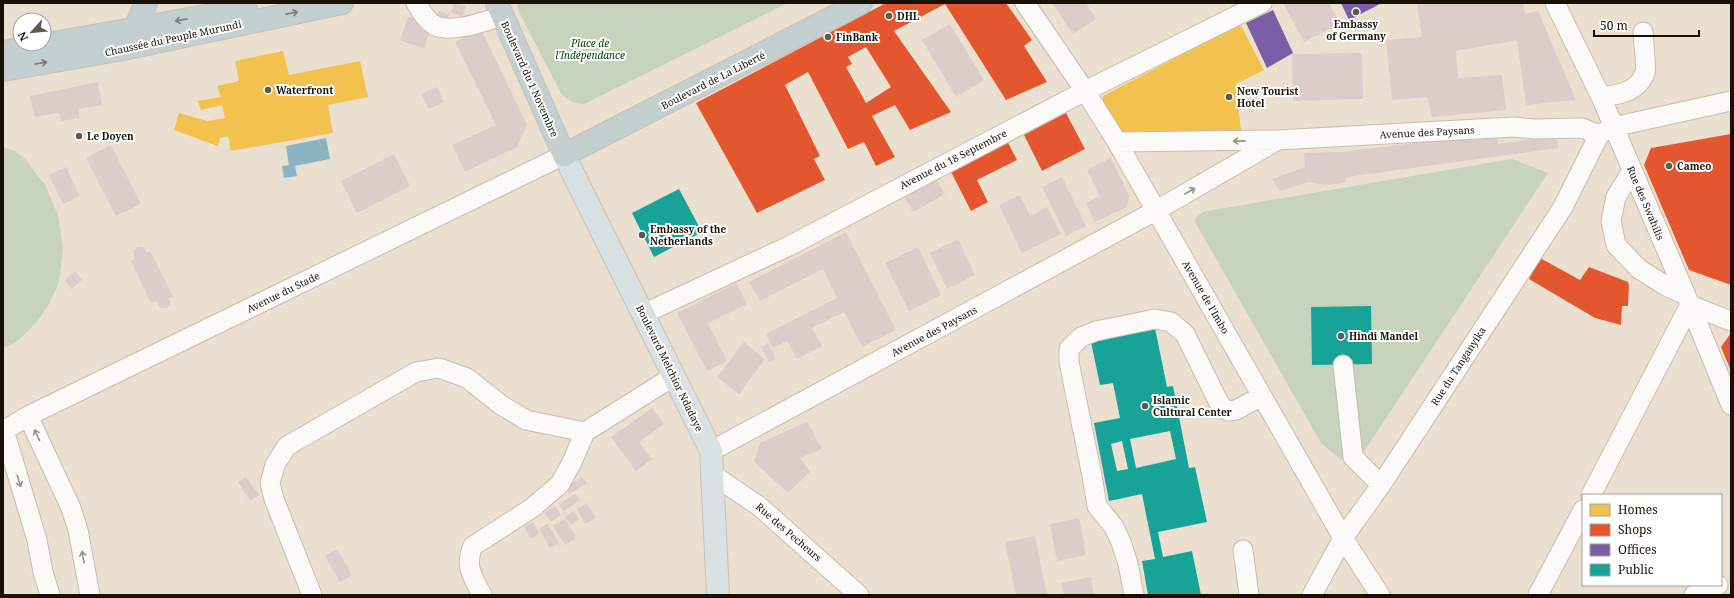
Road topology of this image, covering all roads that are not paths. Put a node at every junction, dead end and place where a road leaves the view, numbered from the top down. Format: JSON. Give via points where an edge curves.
{"nodes":[{"id":1,"x":146,"y":3,"type":"edge"},
{"id":2,"x":274,"y":3,"type":"edge"},
{"id":3,"x":342,"y":3,"type":"edge"},
{"id":4,"x":416,"y":3,"type":"edge"},
{"id":5,"x":862,"y":3,"type":"edge"},
{"id":6,"x":1025,"y":3,"type":"edge"},
{"id":7,"x":1262,"y":3,"type":"edge"},
{"id":8,"x":1555,"y":3,"type":"edge"},
{"id":9,"x":499,"y":9,"type":"edge"},
{"id":10,"x":234,"y":13,"type":"edge"},
{"id":11,"x":210,"y":16,"type":"edge"},
{"id":12,"x":135,"y":28,"type":"junction"},
{"id":13,"x":1643,"y":32,"type":"dead end"},
{"id":14,"x":3,"y":52,"type":"edge"},
{"id":15,"x":3,"y":70,"type":"edge"},
{"id":16,"x":1085,"y":91,"type":"junction"},
{"id":17,"x":1601,"y":97,"type":"junction"},
{"id":18,"x":1731,"y":101,"type":"edge"},
{"id":19,"x":1606,"y":131,"type":"junction"},
{"id":20,"x":1278,"y":140,"type":"junction"},
{"id":21,"x":1117,"y":142,"type":"junction"},
{"id":22,"x":564,"y":155,"type":"junction"},
{"id":23,"x":1632,"y":171,"type":"junction"},
{"id":24,"x":1157,"y":210,"type":"junction"},
{"id":25,"x":1688,"y":300,"type":"junction"},
{"id":26,"x":643,"y":314,"type":"junction"},
{"id":27,"x":1731,"y":321,"type":"edge"},
{"id":28,"x":1343,"y":365,"type":"dead end"},
{"id":29,"x":674,"y":376,"type":"junction"},
{"id":30,"x":1262,"y":396,"type":"junction"},
{"id":31,"x":1731,"y":405,"type":"edge"},
{"id":32,"x":28,"y":416,"type":"junction"},
{"id":33,"x":3,"y":431,"type":"edge"},
{"id":34,"x":584,"y":432,"type":"junction"},
{"id":35,"x":711,"y":452,"type":"junction"},
{"id":36,"x":713,"y":475,"type":"junction"},
{"id":37,"x":1380,"y":485,"type":"junction"},
{"id":38,"x":1591,"y":494,"type":"edge"},
{"id":39,"x":1582,"y":512,"type":"edge"},
{"id":40,"x":1343,"y":538,"type":"junction"},
{"id":41,"x":1243,"y":550,"type":"dead end"},
{"id":42,"x":1716,"y":586,"type":"edge"},
{"id":43,"x":50,"y":595,"type":"edge"},
{"id":44,"x":90,"y":595,"type":"edge"},
{"id":45,"x":312,"y":595,"type":"edge"},
{"id":46,"x":482,"y":595,"type":"edge"},
{"id":47,"x":718,"y":595,"type":"edge"},
{"id":48,"x":859,"y":595,"type":"edge"},
{"id":49,"x":1134,"y":595,"type":"edge"},
{"id":50,"x":1249,"y":595,"type":"edge"},
{"id":51,"x":1312,"y":595,"type":"edge"},
{"id":52,"x":1380,"y":595,"type":"edge"},
{"id":53,"x":1538,"y":595,"type":"edge"},
{"id":54,"x":1694,"y":595,"type":"edge"}],
"edges":[{"from":1,"to":12,"type":"highway"},
{"from":2,"to":10,"type":"highway","name":"Chaussée du Peuple Murundi"},
{"from":10,"to":3,"type":"highway","name":"Chaussée du Peuple Murundi","one_way":true},
{"from":4,"to":9,"type":"street","via":[[425,18],[435,26],[458,28],[480,23]]},
{"from":5,"to":22,"type":"highway","name":"Boulevard de La Liberté"},
{"from":6,"to":16,"type":"street","name":"Avenue de l'Imbo"},
{"from":7,"to":16,"type":"street","name":"Avenue du 18 Septembre"},
{"from":8,"to":17,"type":"street","name":"Rue des Swahilis"},
{"from":9,"to":22,"type":"highway","name":"Boulevard du 1 Novembre"},
{"from":10,"to":11,"type":"highway","name":"Chaussée du Peuple Murundi"},
{"from":11,"to":12,"type":"highway","name":"Chaussée du Peuple Murundi","one_way":true},
{"from":15,"to":11,"type":"highway","name":"Chaussée du Peuple Murundi","one_way":true,"via":[[123,49]]},
{"from":12,"to":14,"type":"highway","name":"Chaussée du Peuple Murundi"},
{"from":13,"to":17,"type":"street","via":[[1645,72],[1636,86],[1622,94]]},
{"from":16,"to":21,"type":"street","name":"Avenue de l'Imbo"},
{"from":16,"to":26,"type":"street","name":"Avenue du 18 Septembre","via":[[789,246]]},
{"from":17,"to":19,"type":"street","name":"Rue des Swahilis"},
{"from":18,"to":19,"type":"street"},
{"from":19,"to":20,"type":"street","name":"Avenue des Paysans","via":[[1514,127]]},
{"from":19,"to":23,"type":"street","name":"Rue des Swahilis"},
{"from":19,"to":37,"type":"street","name":"Rue du Tanganyika","via":[[1563,207]]},
{"from":20,"to":21,"type":"street","name":"Avenue des Paysans","one_way":true},
{"from":24,"to":20,"type":"street","name":"Avenue des Paysans","one_way":true},
{"from":21,"to":24,"type":"street","name":"Avenue de l'Imbo"},
{"from":22,"to":26,"type":"main road","name":"Boulevard Melchior Ndadaye"},
{"from":22,"to":32,"type":"street","name":"Avenue du Stade"},
{"from":23,"to":25,"type":"street","name":"Rue des Swahilis"},
{"from":23,"to":25,"type":"street","via":[[1616,197],[1611,221],[1616,245],[1639,269]]},
{"from":24,"to":30,"type":"street","name":"Avenue de l'Imbo"},
{"from":24,"to":35,"type":"street","name":"Avenue des Paysans"},
{"from":25,"to":27,"type":"street"},
{"from":25,"to":31,"type":"street","name":"Rue des Swahilis"},
{"from":25,"to":38,"type":"street"},
{"from":26,"to":29,"type":"main road","name":"Boulevard Melchior Ndadaye"},
{"from":28,"to":37,"type":"street","via":[[1353,457]]},
{"from":29,"to":34,"type":"street"},
{"from":29,"to":35,"type":"main road","name":"Boulevard Melchior Ndadaye"},
{"from":30,"to":40,"type":"street","name":"Avenue de l'Imbo"},
{"from":30,"to":49,"type":"street","via":[[1236,410],[1228,411],[1220,404],[1185,334],[1171,322],[1155,319],[1096,331],[1081,337],[1069,349],[1069,362],[1096,506],[1114,528],[1121,542]]},
{"from":32,"to":33,"type":"street","name":"Avenue du Stade"},
{"from":44,"to":32,"type":"street","one_way":true,"via":[[78,530],[71,508]]},
{"from":33,"to":43,"type":"street","one_way":true,"via":[[37,540]]},
{"from":34,"to":45,"type":"street","via":[[526,420],[501,405],[467,378],[439,368],[416,372],[287,446],[275,465],[270,483],[274,500]]},
{"from":34,"to":46,"type":"street","via":[[560,484],[532,508],[473,546],[469,555],[470,573]]},
{"from":35,"to":36,"type":"main road","name":"Boulevard Melchior Ndadaye"},
{"from":36,"to":47,"type":"main road","name":"Boulevard Melchior Ndadaye"},
{"from":36,"to":48,"type":"street","name":"Rue des Pecheurs","via":[[759,506]]},
{"from":37,"to":40,"type":"street","name":"Rue du Tanganyika"},
{"from":39,"to":53,"type":"street"},
{"from":40,"to":51,"type":"street","name":"Rue du Tanganyika"},
{"from":40,"to":52,"type":"street","name":"Avenue de l'Imbo"},
{"from":41,"to":50,"type":"street"},
{"from":42,"to":54,"type":"street"}]}
